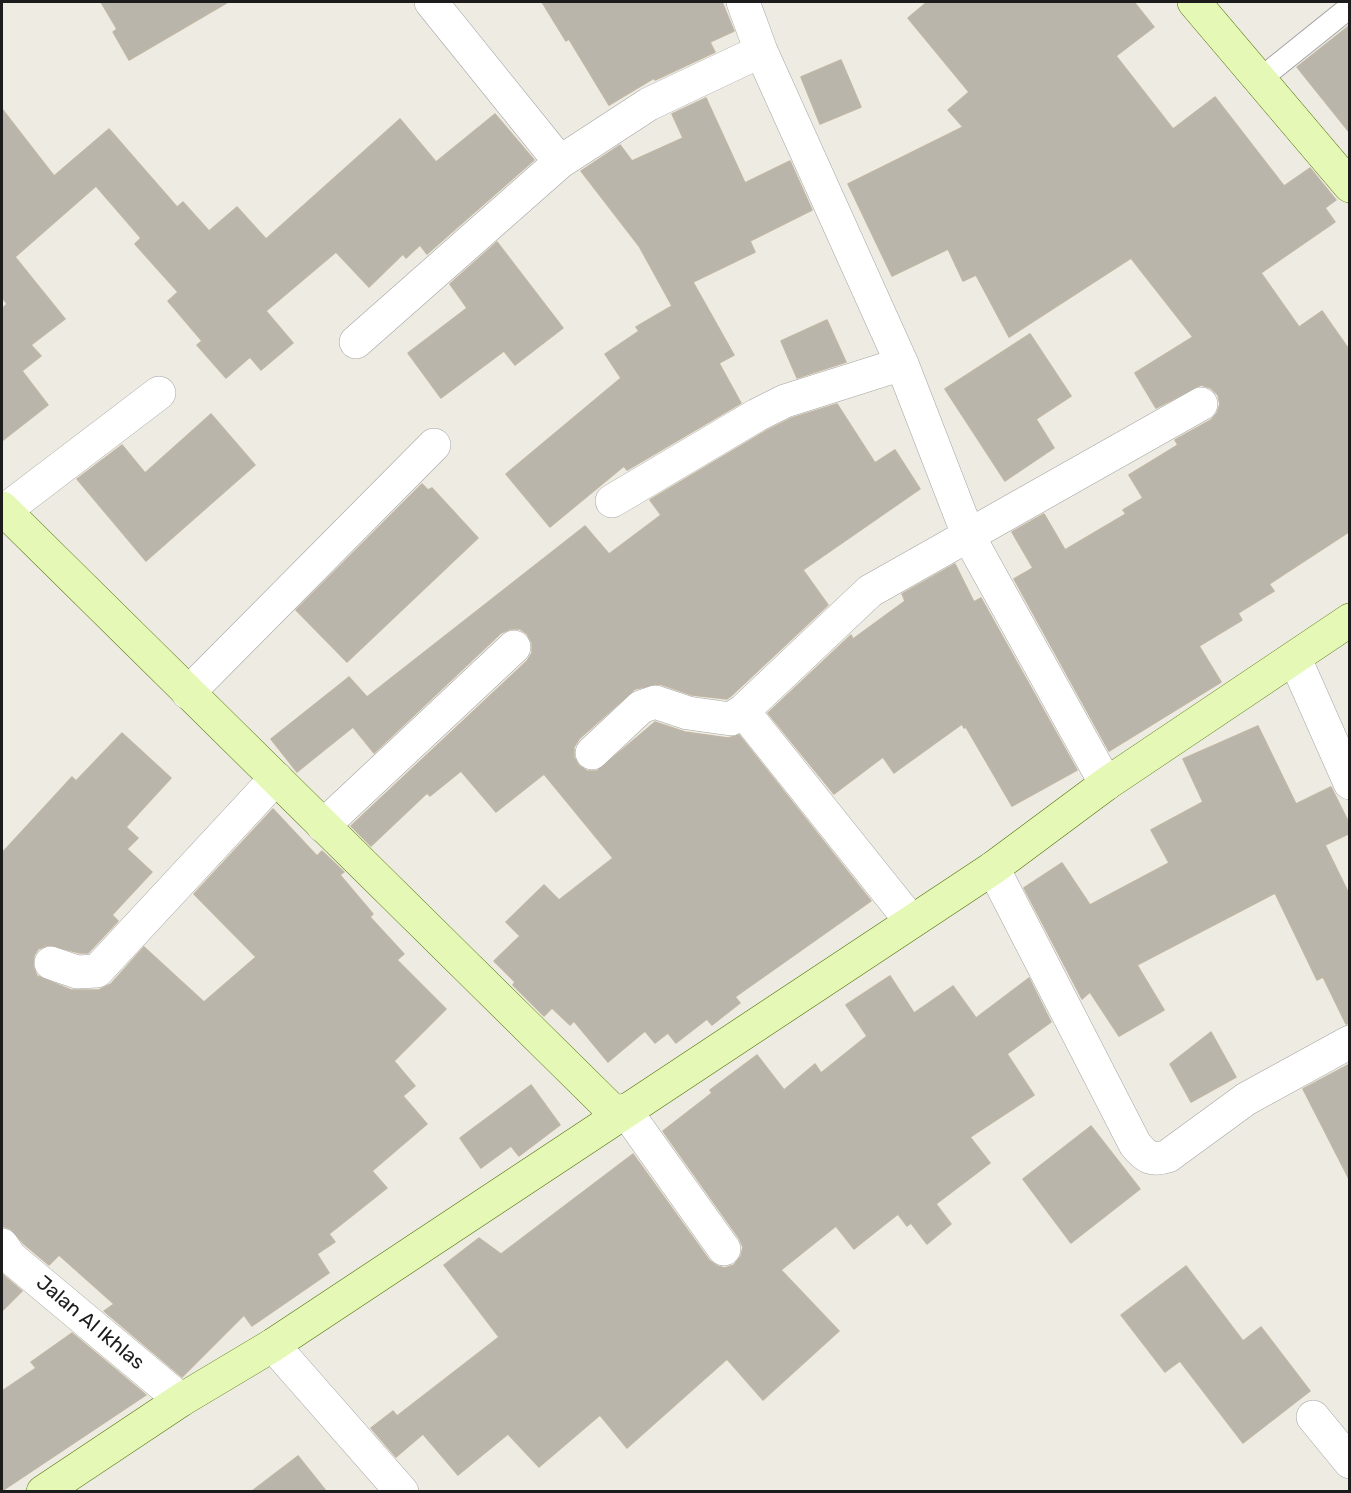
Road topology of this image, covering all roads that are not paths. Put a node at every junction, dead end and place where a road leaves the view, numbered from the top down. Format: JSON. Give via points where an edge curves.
{"nodes":[{"id":1,"x":430,"y":2,"type":"edge"},
{"id":2,"x":743,"y":2,"type":"edge"},
{"id":3,"x":1194,"y":2,"type":"edge"},
{"id":4,"x":1350,"y":7,"type":"edge"},
{"id":5,"x":761,"y":51,"type":"junction"},
{"id":6,"x":1259,"y":80,"type":"junction"},
{"id":7,"x":560,"y":162,"type":"junction"},
{"id":8,"x":1350,"y":186,"type":"edge"},
{"id":9,"x":356,"y":342,"type":"dead end"},
{"id":10,"x":902,"y":364,"type":"junction"},
{"id":11,"x":159,"y":393,"type":"dead end"},
{"id":12,"x":1201,"y":404,"type":"dead end"},
{"id":13,"x":434,"y":445,"type":"dead end"},
{"id":14,"x":612,"y":501,"type":"dead end"},
{"id":15,"x":3,"y":510,"type":"edge"},
{"id":16,"x":969,"y":537,"type":"junction"},
{"id":17,"x":1350,"y":620,"type":"edge"},
{"id":18,"x":514,"y":647,"type":"dead end"},
{"id":19,"x":1295,"y":659,"type":"junction"},
{"id":20,"x":188,"y":693,"type":"junction"},
{"id":21,"x":743,"y":711,"type":"junction"},
{"id":22,"x":592,"y":753,"type":"dead end"},
{"id":23,"x":276,"y":778,"type":"junction"},
{"id":24,"x":1350,"y":783,"type":"edge"},
{"id":25,"x":1106,"y":784,"type":"junction"},
{"id":26,"x":323,"y":826,"type":"junction"},
{"id":27,"x":993,"y":868,"type":"junction"},
{"id":28,"x":911,"y":921,"type":"junction"},
{"id":29,"x":51,"y":963,"type":"dead end"},
{"id":30,"x":1350,"y":1042,"type":"edge"},
{"id":31,"x":621,"y":1113,"type":"junction"},
{"id":32,"x":2,"y":1245,"type":"edge"},
{"id":33,"x":723,"y":1249,"type":"dead end"},
{"id":34,"x":273,"y":1345,"type":"junction"},
{"id":35,"x":182,"y":1400,"type":"junction"},
{"id":36,"x":1313,"y":1417,"type":"dead end"},
{"id":37,"x":1350,"y":1461,"type":"edge"},
{"id":38,"x":43,"y":1491,"type":"edge"},
{"id":39,"x":402,"y":1491,"type":"edge"}],
"edges":[{"from":1,"to":7,"type":"street"},
{"from":2,"to":5,"type":"street"},
{"from":3,"to":6,"type":"street"},
{"from":4,"to":6,"type":"lane"},
{"from":5,"to":7,"type":"street","via":[[649,104]]},
{"from":5,"to":10,"type":"street"},
{"from":6,"to":8,"type":"street"},
{"from":7,"to":9,"type":"street"},
{"from":10,"to":14,"type":"street","via":[[785,401]]},
{"from":10,"to":16,"type":"street"},
{"from":11,"to":15,"type":"street"},
{"from":12,"to":16,"type":"street"},
{"from":13,"to":20,"type":"street"},
{"from":15,"to":20,"type":"street"},
{"from":16,"to":21,"type":"street","via":[[870,591]]},
{"from":16,"to":25,"type":"street"},
{"from":17,"to":19,"type":"street"},
{"from":18,"to":26,"type":"street"},
{"from":19,"to":24,"type":"street"},
{"from":19,"to":25,"type":"street"},
{"from":20,"to":23,"type":"street"},
{"from":21,"to":22,"type":"street","via":[[731,719],[648,703]]},
{"from":21,"to":28,"type":"street"},
{"from":23,"to":26,"type":"street"},
{"from":23,"to":29,"type":"street","via":[[97,971],[77,972]]},
{"from":25,"to":27,"type":"street"},
{"from":26,"to":31,"type":"street"},
{"from":27,"to":28,"type":"street"},
{"from":27,"to":30,"type":"street","via":[[1135,1144],[1145,1156],[1156,1160],[1168,1156],[1246,1099]]},
{"from":28,"to":31,"type":"street"},
{"from":31,"to":33,"type":"street"},
{"from":31,"to":34,"type":"street"},
{"from":32,"to":35,"type":"street","name":"Jalan Al Ikhlas","via":[[10,1257]]},
{"from":34,"to":35,"type":"street"},
{"from":34,"to":39,"type":"street"},
{"from":35,"to":38,"type":"street"},
{"from":36,"to":37,"type":"street"}]}
